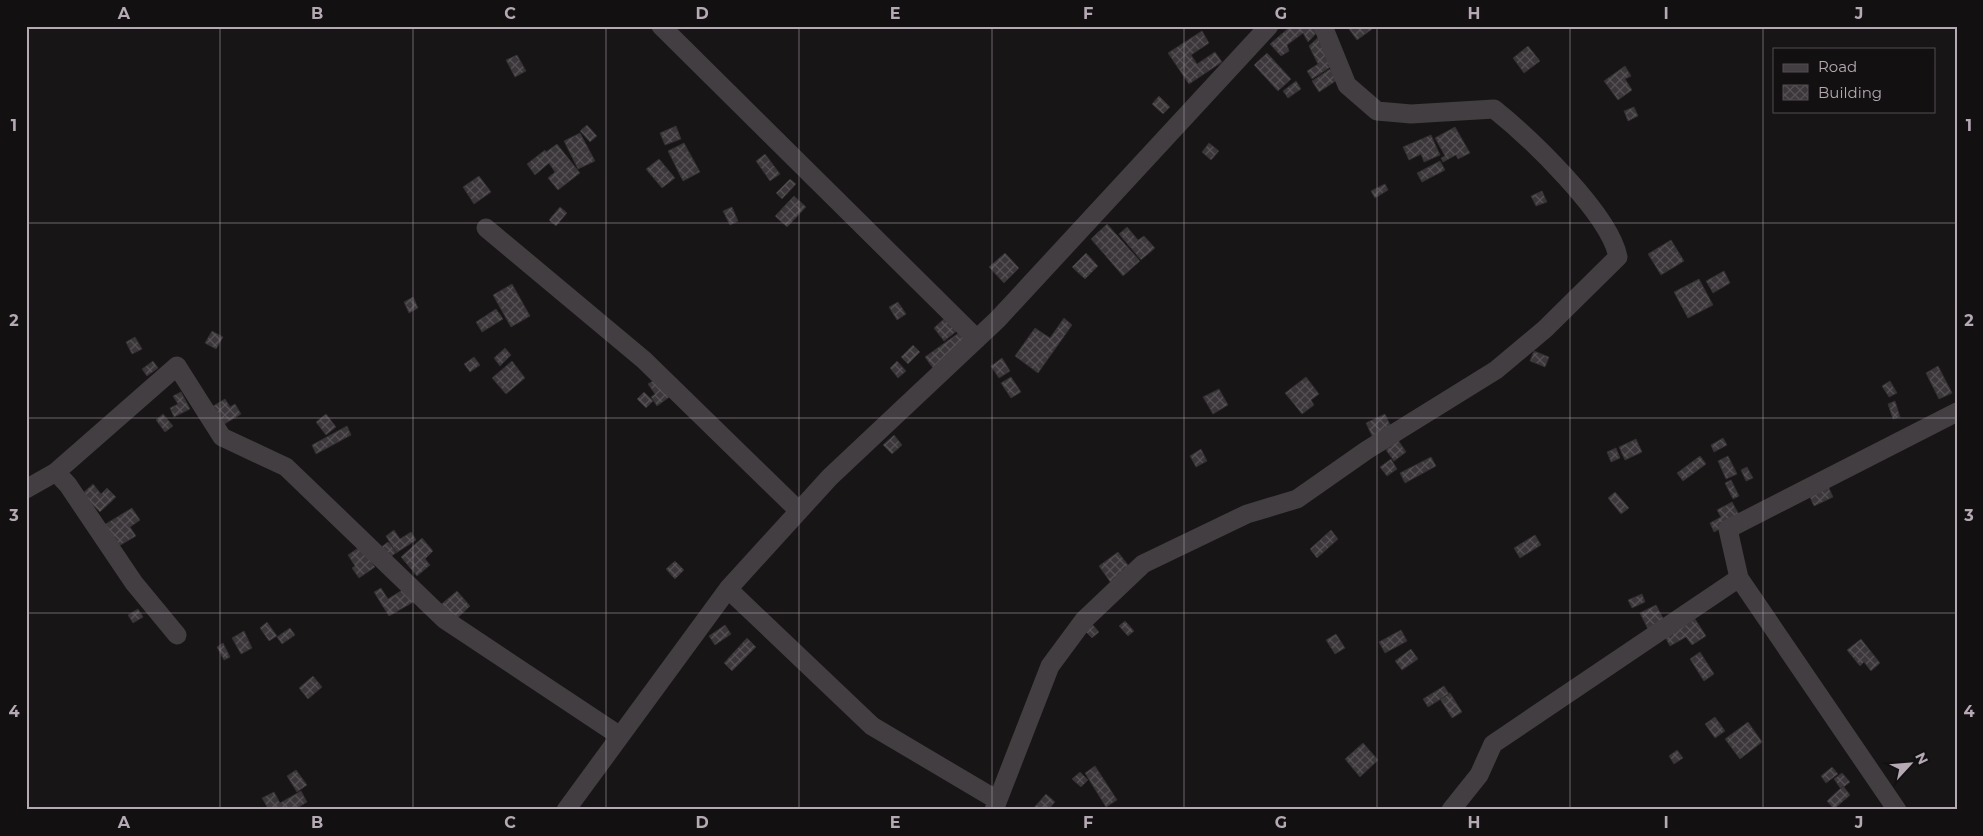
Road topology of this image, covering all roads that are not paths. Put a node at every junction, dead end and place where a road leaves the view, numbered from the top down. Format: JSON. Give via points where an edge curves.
{"nodes":[{"id":1,"x":660,"y":26,"type":"edge"},
{"id":2,"x":1270,"y":26,"type":"edge"},
{"id":3,"x":1323,"y":26,"type":"edge"},
{"id":4,"x":486,"y":228,"type":"dead end"},
{"id":5,"x":977,"y":339,"type":"junction"},
{"id":6,"x":1957,"y":412,"type":"edge"},
{"id":7,"x":56,"y":472,"type":"junction"},
{"id":8,"x":26,"y":489,"type":"edge"},
{"id":9,"x":799,"y":511,"type":"junction"},
{"id":10,"x":1739,"y":578,"type":"junction"},
{"id":11,"x":728,"y":589,"type":"junction"},
{"id":12,"x":177,"y":635,"type":"dead end"},
{"id":13,"x":620,"y":736,"type":"junction"},
{"id":14,"x":996,"y":805,"type":"edge"},
{"id":15,"x":566,"y":810,"type":"edge"},
{"id":16,"x":1451,"y":810,"type":"edge"},
{"id":17,"x":1898,"y":810,"type":"edge"}],
"edges":[{"from":1,"to":5,"type":"street"},
{"from":2,"to":5,"type":"street"},
{"from":3,"to":14,"type":"street","via":[[1347,85],[1377,111],[1411,114],[1494,109],[1519,129],[1585,199],[1616,244],[1618,257],[1546,329],[1496,370],[1367,450],[1297,499],[1247,514],[1143,564],[1084,620],[1050,666]]},
{"from":4,"to":9,"type":"street","via":[[644,360]]},
{"from":5,"to":9,"type":"street","via":[[830,477]]},
{"from":6,"to":10,"type":"street","via":[[1728,529]]},
{"from":7,"to":8,"type":"street"},
{"from":7,"to":12,"type":"street","via":[[134,584]]},
{"from":7,"to":13,"type":"street","via":[[177,366],[222,437],[286,467],[444,619]]},
{"from":9,"to":11,"type":"street"},
{"from":10,"to":16,"type":"street","via":[[1493,744],[1479,775]]},
{"from":10,"to":17,"type":"street"},
{"from":11,"to":13,"type":"street"},
{"from":11,"to":14,"type":"street","via":[[872,726]]},
{"from":13,"to":15,"type":"street"}]}
